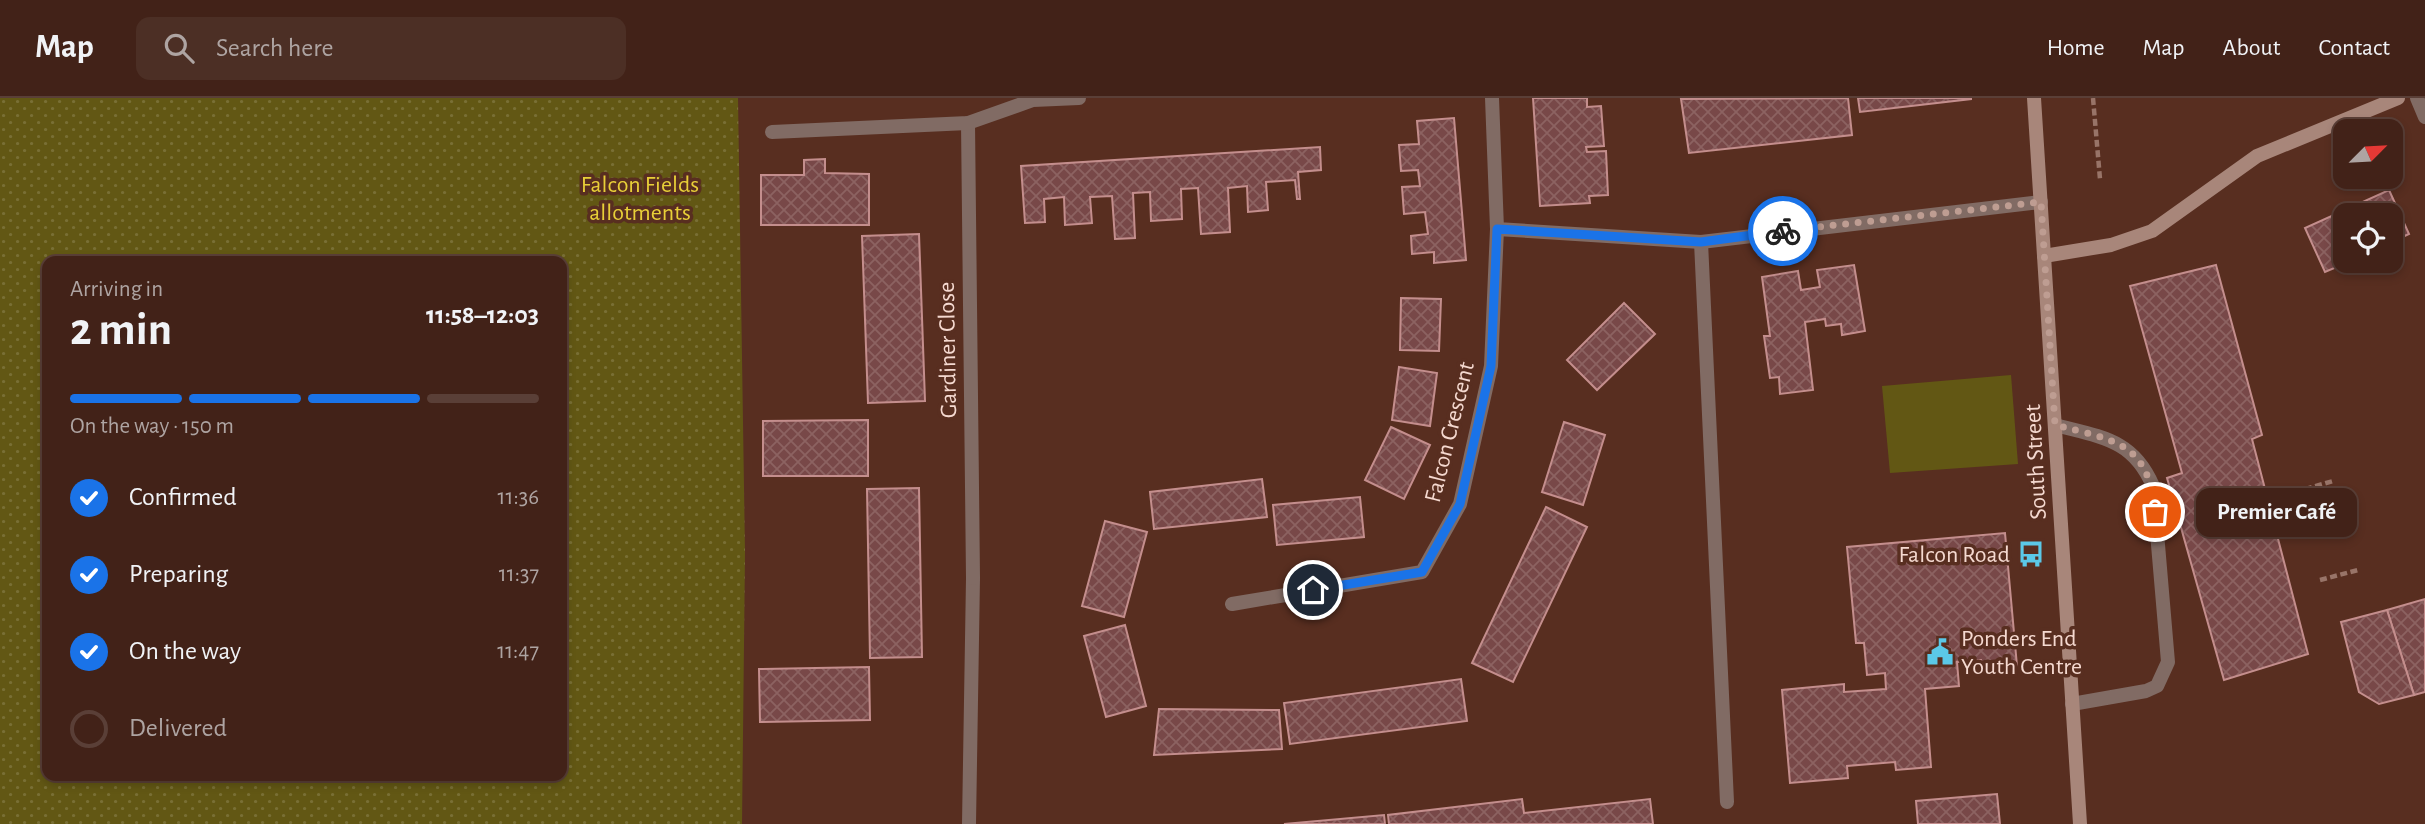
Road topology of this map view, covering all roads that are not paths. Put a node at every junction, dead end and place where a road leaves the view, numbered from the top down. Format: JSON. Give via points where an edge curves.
{"nodes":[{"id":1,"x":1079,"y":98,"type":"edge"},
{"id":2,"x":1492,"y":98,"type":"edge"},
{"id":3,"x":2034,"y":98,"type":"edge"},
{"id":4,"x":2417,"y":98,"type":"edge"},
{"id":5,"x":2390,"y":100,"type":"edge"},
{"id":6,"x":2425,"y":117,"type":"edge"},
{"id":7,"x":968,"y":123,"type":"junction"},
{"id":8,"x":772,"y":132,"type":"dead end"},
{"id":9,"x":2041,"y":202,"type":"junction"},
{"id":10,"x":1497,"y":229,"type":"junction"},
{"id":11,"x":1701,"y":242,"type":"junction"},
{"id":12,"x":2044,"y":256,"type":"junction"},
{"id":13,"x":2055,"y":425,"type":"junction"},
{"id":14,"x":1232,"y":604,"type":"dead end"},
{"id":15,"x":2072,"y":704,"type":"junction"},
{"id":16,"x":1727,"y":802,"type":"dead end"},
{"id":17,"x":970,"y":824,"type":"edge"},
{"id":18,"x":2080,"y":824,"type":"edge"}],
"edges":[{"from":1,"to":7,"type":"street","via":[[1033,100]]},
{"from":2,"to":10,"type":"street"},
{"from":3,"to":9,"type":"street","name":"South Street"},
{"from":4,"to":6,"type":"street"},
{"from":5,"to":12,"type":"street","via":[[2258,156],[2152,231],[2110,245]]},
{"from":7,"to":8,"type":"street"},
{"from":7,"to":17,"type":"street","name":"Gardiner Close","via":[[973,578]]},
{"from":9,"to":11,"type":"street"},
{"from":9,"to":12,"type":"street","name":"South Street"},
{"from":10,"to":11,"type":"street"},
{"from":10,"to":14,"type":"street","name":"Falcon Crescent","via":[[1491,366],[1460,504],[1422,572]]},
{"from":11,"to":16,"type":"street"},
{"from":12,"to":13,"type":"street","name":"South Street"},
{"from":13,"to":15,"type":"street","name":"South Street"},
{"from":13,"to":15,"type":"street","via":[[2112,439],[2144,465],[2153,486],[2168,662],[2157,686],[2146,691]]},
{"from":15,"to":18,"type":"street","name":"South Street"}]}
